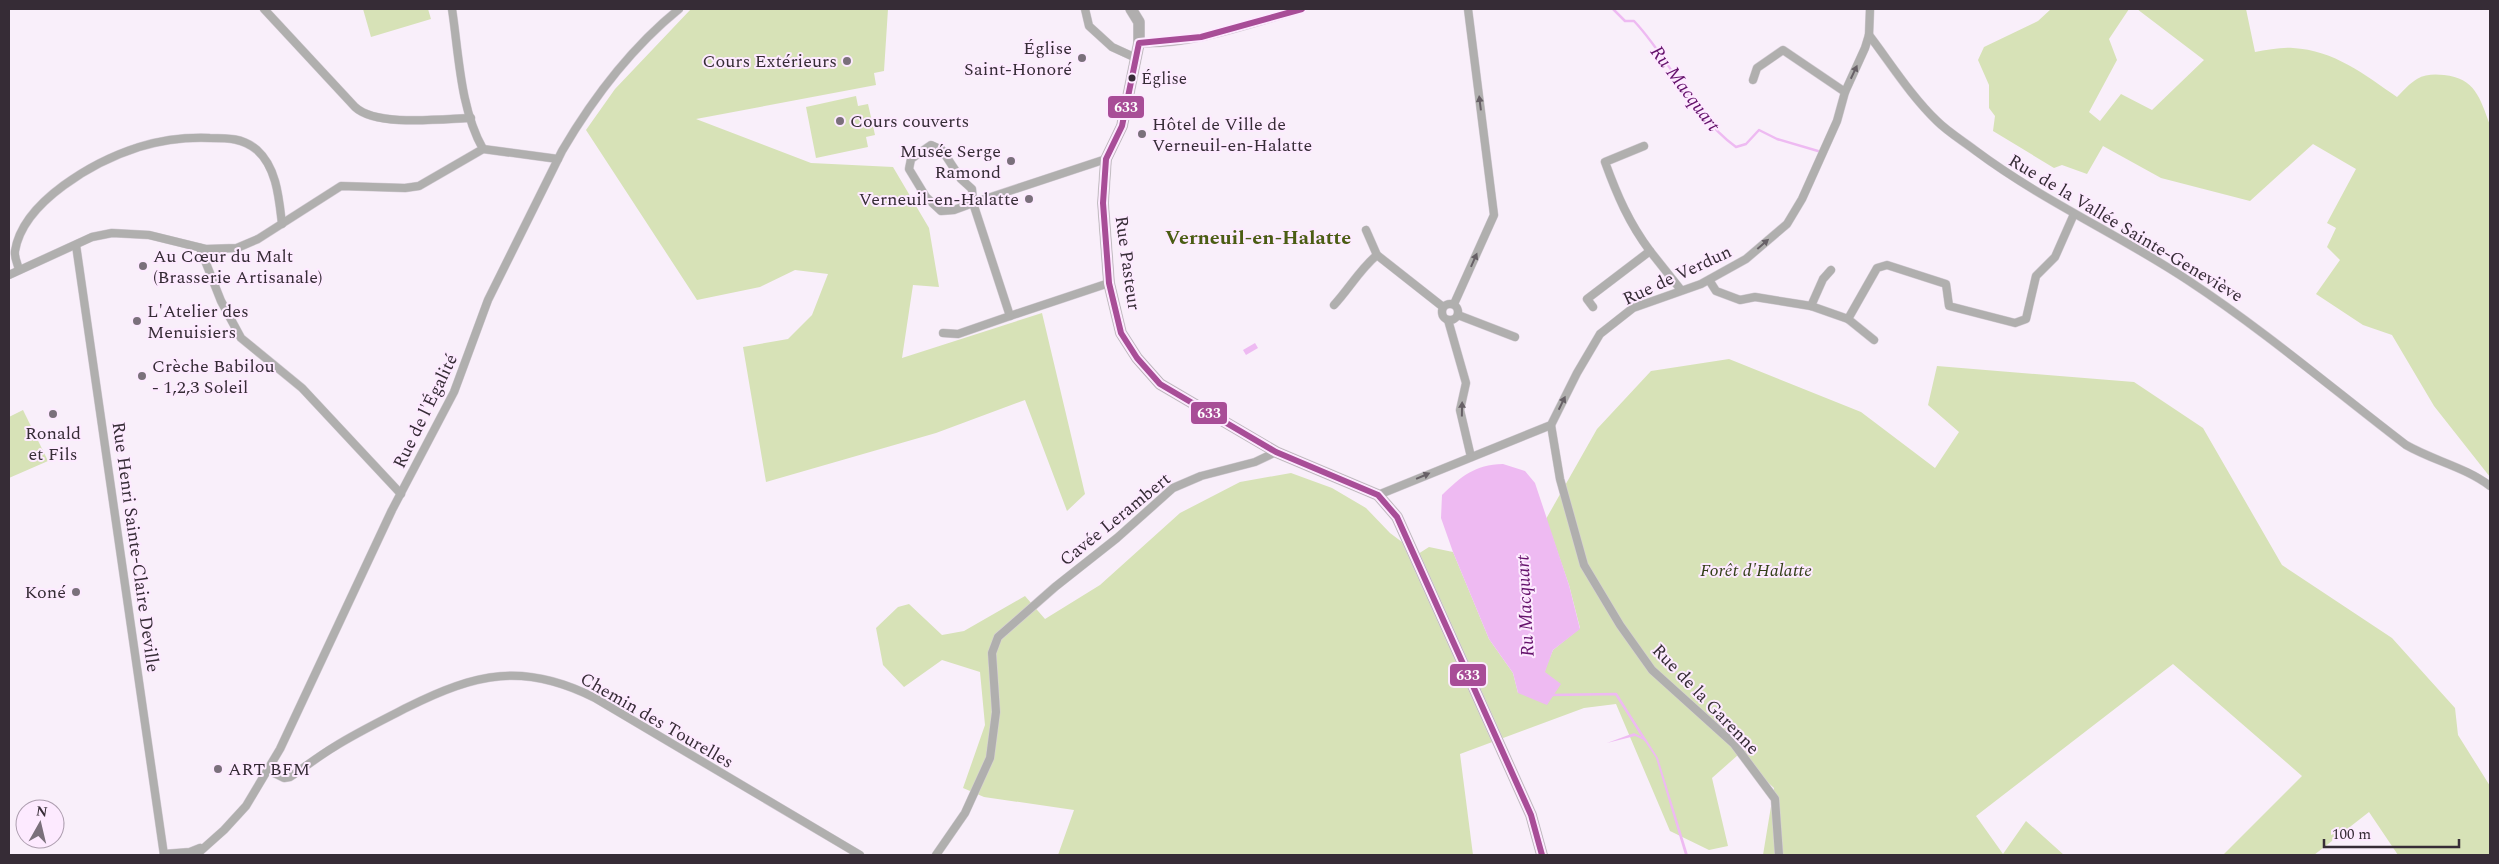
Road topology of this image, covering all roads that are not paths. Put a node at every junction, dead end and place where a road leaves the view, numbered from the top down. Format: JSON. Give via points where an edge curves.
{"nodes":[{"id":1,"x":264,"y":9,"type":"edge"},
{"id":2,"x":452,"y":9,"type":"edge"},
{"id":3,"x":679,"y":9,"type":"edge"},
{"id":4,"x":1085,"y":9,"type":"edge"},
{"id":5,"x":1131,"y":9,"type":"edge"},
{"id":6,"x":1302,"y":9,"type":"edge"},
{"id":7,"x":1468,"y":9,"type":"edge"},
{"id":8,"x":1870,"y":9,"type":"edge"},
{"id":9,"x":1869,"y":35,"type":"junction"},
{"id":10,"x":1139,"y":43,"type":"junction"},
{"id":11,"x":1136,"y":58,"type":"junction"},
{"id":12,"x":1753,"y":80,"type":"dead end"},
{"id":13,"x":1844,"y":92,"type":"junction"},
{"id":14,"x":471,"y":118,"type":"junction"},
{"id":15,"x":1644,"y":146,"type":"dead end"},
{"id":16,"x":483,"y":149,"type":"junction"},
{"id":17,"x":558,"y":158,"type":"junction"},
{"id":18,"x":1106,"y":159,"type":"junction"},
{"id":19,"x":973,"y":203,"type":"junction"},
{"id":20,"x":2074,"y":214,"type":"junction"},
{"id":21,"x":282,"y":224,"type":"junction"},
{"id":22,"x":1366,"y":230,"type":"dead end"},
{"id":23,"x":76,"y":245,"type":"junction"},
{"id":24,"x":200,"y":248,"type":"junction"},
{"id":25,"x":1650,"y":251,"type":"junction"},
{"id":26,"x":1378,"y":255,"type":"junction"},
{"id":27,"x":19,"y":270,"type":"junction"},
{"id":28,"x":1831,"y":270,"type":"dead end"},
{"id":29,"x":9,"y":275,"type":"edge"},
{"id":30,"x":1709,"y":280,"type":"junction"},
{"id":31,"x":1109,"y":282,"type":"junction"},
{"id":32,"x":1681,"y":290,"type":"junction"},
{"id":33,"x":1454,"y":304,"type":"junction"},
{"id":34,"x":1334,"y":305,"type":"dead end"},
{"id":35,"x":1811,"y":306,"type":"junction"},
{"id":36,"x":1443,"y":307,"type":"junction"},
{"id":37,"x":1593,"y":307,"type":"dead end"},
{"id":38,"x":1458,"y":315,"type":"junction"},
{"id":39,"x":1010,"y":316,"type":"junction"},
{"id":40,"x":1848,"y":319,"type":"junction"},
{"id":41,"x":1448,"y":320,"type":"junction"},
{"id":42,"x":943,"y":333,"type":"dead end"},
{"id":43,"x":1515,"y":338,"type":"dead end"},
{"id":44,"x":1874,"y":340,"type":"dead end"},
{"id":45,"x":1551,"y":425,"type":"junction"},
{"id":46,"x":1276,"y":452,"type":"junction"},
{"id":47,"x":1471,"y":457,"type":"junction"},
{"id":48,"x":2490,"y":486,"type":"edge"},
{"id":49,"x":401,"y":494,"type":"junction"},
{"id":50,"x":1378,"y":495,"type":"junction"},
{"id":51,"x":268,"y":770,"type":"junction"},
{"id":52,"x":215,"y":839,"type":"junction"},
{"id":53,"x":164,"y":855,"type":"edge"},
{"id":54,"x":196,"y":855,"type":"edge"},
{"id":55,"x":860,"y":855,"type":"edge"},
{"id":56,"x":936,"y":855,"type":"edge"},
{"id":57,"x":1542,"y":855,"type":"edge"},
{"id":58,"x":1779,"y":855,"type":"edge"}],
"edges":[{"from":1,"to":14,"type":"street","via":[[355,107],[368,116],[384,120]]},
{"from":2,"to":14,"type":"street","via":[[462,81]]},
{"from":3,"to":17,"type":"street","name":"Rue de l'Égalité","via":[[644,40],[610,80]]},
{"from":4,"to":11,"type":"street","via":[[1088,26],[1112,47]]},
{"from":5,"to":10,"type":"street","name":"Rue Pasteur","via":[[1138,22]]},
{"from":6,"to":10,"type":"street","via":[[1167,44]]},
{"from":33,"to":7,"type":"street","one_way":true,"via":[[1494,215]]},
{"from":8,"to":9,"type":"street","name":"Rue de Verdun"},
{"from":13,"to":9,"type":"street","name":"Rue de Verdun","one_way":true},
{"from":9,"to":20,"type":"street","name":"Rue de la Vallée Sainte-Geneviève","via":[[1916,99],[1938,123],[1996,166]]},
{"from":10,"to":11,"type":"street","name":"Rue Pasteur"},
{"from":11,"to":18,"type":"street","name":"Rue Pasteur","via":[[1122,126]]},
{"from":12,"to":13,"type":"street","via":[[1757,68],[1783,50]]},
{"from":30,"to":13,"type":"street","name":"Rue de Verdun","one_way":true,"via":[[1746,259],[1787,224],[1802,199],[1837,121]]},
{"from":14,"to":16,"type":"street"},
{"from":15,"to":25,"type":"street","via":[[1605,162],[1618,198],[1635,231]]},
{"from":16,"to":17,"type":"street"},
{"from":16,"to":21,"type":"street","via":[[419,186],[341,186]]},
{"from":17,"to":49,"type":"street","name":"Rue de l'Égalité","via":[[488,300],[454,392]]},
{"from":18,"to":19,"type":"street"},
{"from":18,"to":31,"type":"street","name":"Rue Pasteur","via":[[1103,212]]},
{"from":19,"to":19,"type":"street","via":[[941,211],[926,198],[909,169],[912,160],[931,145],[942,150],[961,179],[972,189]]},
{"from":19,"to":39,"type":"street"},
{"from":20,"to":40,"type":"street","via":[[2055,257],[2036,276],[2026,319],[2015,323],[1949,306],[1946,284],[1887,265],[1877,268]]},
{"from":20,"to":48,"type":"street","name":"Rue de la Vallée Sainte-Geneviève","via":[[2134,247],[2248,321],[2406,445],[2428,457],[2464,469]]},
{"from":21,"to":24,"type":"street","via":[[258,240],[237,248]]},
{"from":21,"to":27,"type":"street","via":[[272,174],[252,146],[233,138],[162,141],[130,150],[88,169],[45,201],[31,217],[16,248]]},
{"from":22,"to":26,"type":"street"},
{"from":23,"to":24,"type":"street","via":[[101,234],[123,232],[156,236]]},
{"from":23,"to":27,"type":"street"},
{"from":23,"to":53,"type":"street","name":"Rue Henri Sainte-Claire Deville"},
{"from":24,"to":49,"type":"street","via":[[221,301],[241,338],[302,388]]},
{"from":25,"to":32,"type":"street"},
{"from":25,"to":37,"type":"street","via":[[1587,299]]},
{"from":26,"to":34,"type":"street","via":[[1365,265]]},
{"from":26,"to":36,"type":"street"},
{"from":27,"to":29,"type":"street"},
{"from":28,"to":35,"type":"street"},
{"from":30,"to":32,"type":"street","name":"Rue de Verdun"},
{"from":30,"to":35,"type":"street","via":[[1716,290],[1740,300],[1755,297]]},
{"from":31,"to":39,"type":"street"},
{"from":31,"to":46,"type":"street","name":"Rue Pasteur","via":[[1121,333],[1147,371],[1183,399]]},
{"from":45,"to":32,"type":"street","name":"Rue de Verdun","one_way":true,"via":[[1600,334],[1633,308]]},
{"from":33,"to":36,"type":"street"},
{"from":33,"to":38,"type":"street"},
{"from":35,"to":40,"type":"street"},
{"from":36,"to":41,"type":"street","via":[[1442,315]]},
{"from":38,"to":41,"type":"street"},
{"from":38,"to":43,"type":"street"},
{"from":39,"to":42,"type":"street","via":[[958,334]]},
{"from":40,"to":44,"type":"street"},
{"from":47,"to":41,"type":"street","one_way":true,"via":[[1460,410],[1466,383]]},
{"from":45,"to":47,"type":"street"},
{"from":45,"to":58,"type":"street","name":"Rue de la Garenne","via":[[1560,480],[1584,565],[1652,670],[1734,744],[1775,799]]},
{"from":46,"to":50,"type":"street","name":"Rue Pasteur"},
{"from":46,"to":56,"type":"street","name":"Cavée Lerambert","via":[[1255,462],[1201,476],[1173,488],[1004,630],[994,644],[992,666],[996,712],[990,758],[965,812]]},
{"from":50,"to":47,"type":"street","one_way":true},
{"from":49,"to":51,"type":"street","name":"Rue de l'Égalité"},
{"from":50,"to":57,"type":"street","via":[[1397,517],[1531,815]]},
{"from":51,"to":52,"type":"street","name":"Rue de l'Égalité","via":[[250,801]]},
{"from":51,"to":55,"type":"street","name":"Chemin des Tourelles","via":[[284,778],[290,777],[347,739],[427,697],[462,683],[492,676],[532,677],[563,684],[595,698]]},
{"from":52,"to":53,"type":"street","via":[[195,851]]},
{"from":52,"to":54,"type":"street"}]}
